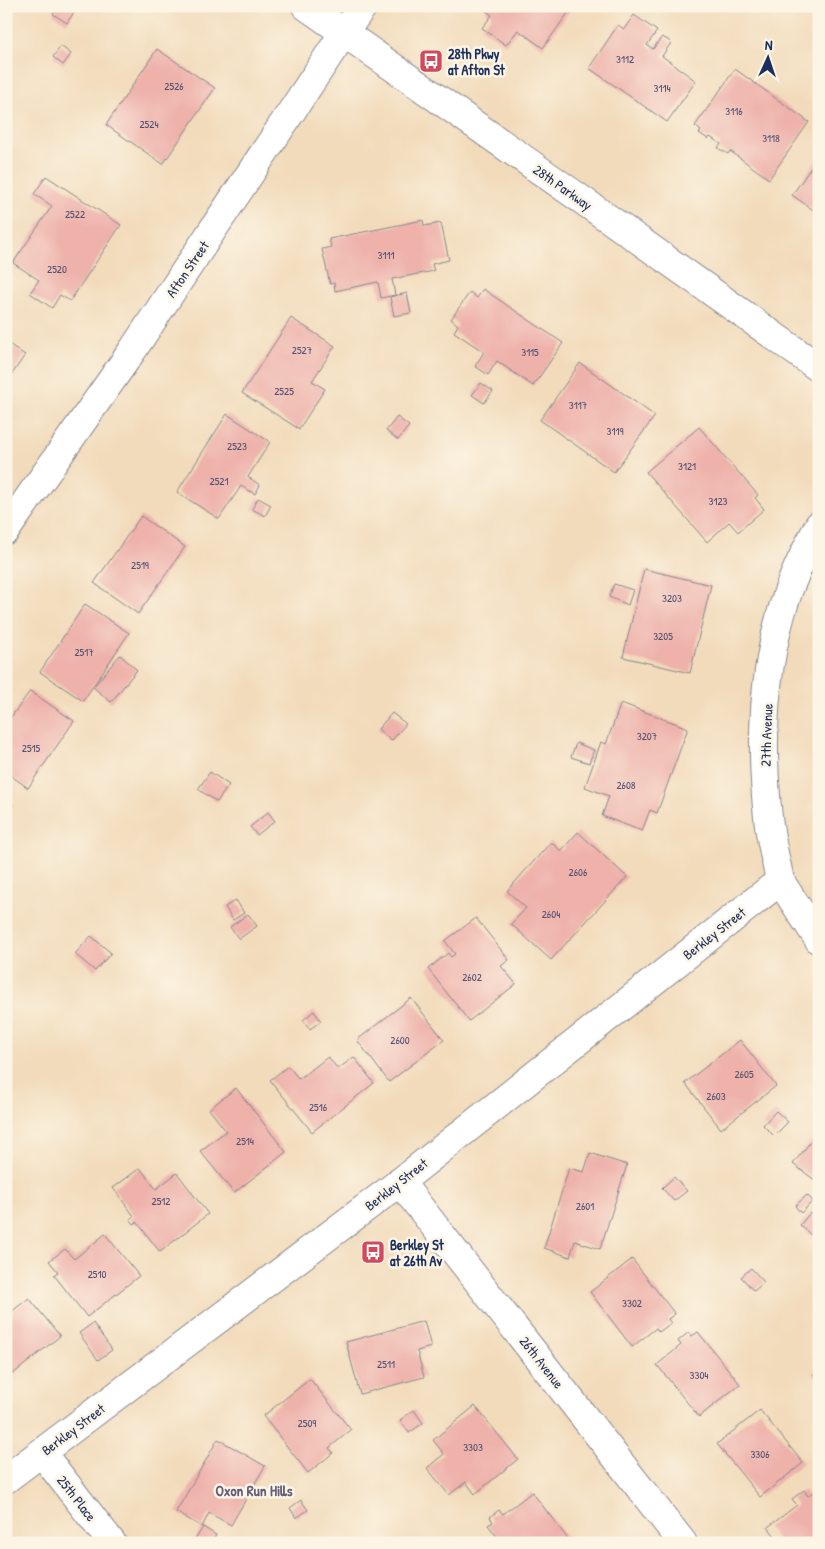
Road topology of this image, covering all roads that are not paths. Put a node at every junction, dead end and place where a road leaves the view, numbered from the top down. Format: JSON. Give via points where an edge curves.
{"nodes":[{"id":1,"x":306,"y":6,"type":"edge"},
{"id":2,"x":363,"y":6,"type":"edge"},
{"id":3,"x":343,"y":34,"type":"junction"},
{"id":4,"x":819,"y":368,"type":"edge"},
{"id":5,"x":819,"y":525,"type":"edge"},
{"id":6,"x":6,"y":530,"type":"edge"},
{"id":7,"x":780,"y":881,"type":"junction"},
{"id":8,"x":819,"y":940,"type":"edge"},
{"id":9,"x":400,"y":1182,"type":"junction"},
{"id":10,"x":42,"y":1453,"type":"junction"},
{"id":11,"x":6,"y":1479,"type":"edge"},
{"id":12,"x":112,"y":1543,"type":"edge"},
{"id":13,"x":683,"y":1543,"type":"edge"}],
"edges":[{"from":1,"to":3,"type":"street","name":"28th Parkway"},
{"from":2,"to":3,"type":"street","name":"Afton Street"},
{"from":3,"to":4,"type":"street","name":"28th Parkway"},
{"from":3,"to":6,"type":"street","name":"Afton Street","via":[[132,352]]},
{"from":5,"to":7,"type":"street","name":"27th Avenue","via":[[787,595],[770,665],[764,766],[768,820]]},
{"from":7,"to":8,"type":"street","name":"27th Avenue"},
{"from":7,"to":9,"type":"street","name":"Berkley Street"},
{"from":9,"to":10,"type":"street","name":"Berkley Street"},
{"from":9,"to":13,"type":"street","name":"26th Avenue"},
{"from":10,"to":11,"type":"street","name":"Berkley Street"},
{"from":10,"to":12,"type":"street","name":"25th Place"}]}
